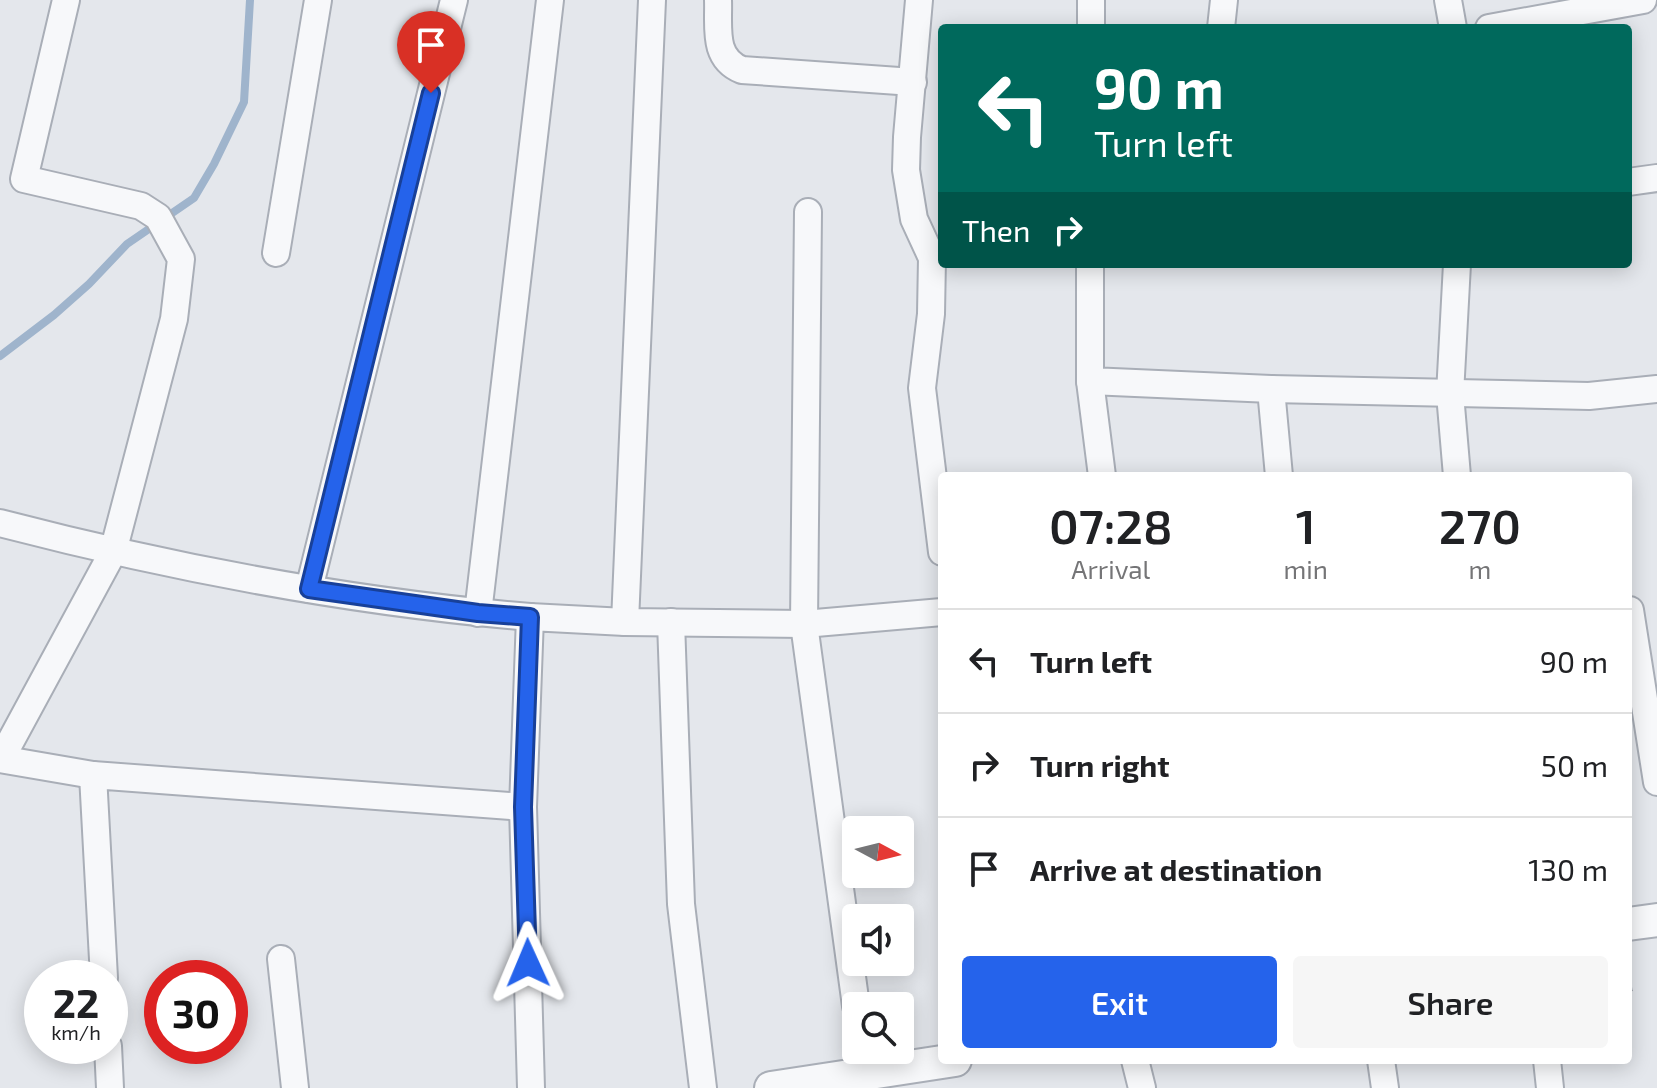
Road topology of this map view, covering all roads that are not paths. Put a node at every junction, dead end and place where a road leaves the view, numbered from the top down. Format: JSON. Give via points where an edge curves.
{"nodes":[{"id":1,"x":66,"y":0,"type":"edge"},
{"id":2,"x":318,"y":0,"type":"edge"},
{"id":3,"x":454,"y":0,"type":"edge"},
{"id":4,"x":550,"y":0,"type":"edge"},
{"id":5,"x":652,"y":0,"type":"edge"},
{"id":6,"x":718,"y":0,"type":"edge"},
{"id":7,"x":919,"y":0,"type":"edge"},
{"id":8,"x":1091,"y":0,"type":"edge"},
{"id":9,"x":1224,"y":0,"type":"edge"},
{"id":10,"x":1448,"y":0,"type":"edge"},
{"id":11,"x":1643,"y":0,"type":"edge"},
{"id":12,"x":1091,"y":24,"type":"edge"},
{"id":13,"x":1221,"y":24,"type":"edge"},
{"id":14,"x":1452,"y":24,"type":"edge"},
{"id":15,"x":1511,"y":24,"type":"edge"},
{"id":16,"x":913,"y":82,"type":"junction"},
{"id":17,"x":12,"y":176,"type":"edge"},
{"id":18,"x":1657,"y":178,"type":"edge"},
{"id":19,"x":1632,"y":181,"type":"edge"},
{"id":20,"x":808,"y":212,"type":"dead end"},
{"id":21,"x":276,"y":253,"type":"dead end"},
{"id":22,"x":1090,"y":268,"type":"edge"},
{"id":23,"x":1457,"y":268,"type":"edge"},
{"id":24,"x":1090,"y":381,"type":"junction"},
{"id":25,"x":1271,"y":389,"type":"junction"},
{"id":26,"x":1657,"y":389,"type":"edge"},
{"id":27,"x":1450,"y":394,"type":"junction"},
{"id":28,"x":1101,"y":472,"type":"edge"},
{"id":29,"x":1279,"y":472,"type":"edge"},
{"id":30,"x":1457,"y":472,"type":"edge"},
{"id":31,"x":938,"y":519,"type":"edge"},
{"id":32,"x":0,"y":523,"type":"edge"},
{"id":33,"x":113,"y":552,"type":"junction"},
{"id":34,"x":309,"y":589,"type":"junction"},
{"id":35,"x":1632,"y":611,"type":"edge"},
{"id":36,"x":938,"y":612,"type":"edge"},
{"id":37,"x":478,"y":613,"type":"junction"},
{"id":38,"x":530,"y":617,"type":"junction"},
{"id":39,"x":625,"y":622,"type":"junction"},
{"id":40,"x":671,"y":622,"type":"junction"},
{"id":41,"x":1657,"y":623,"type":"edge"},
{"id":42,"x":804,"y":624,"type":"junction"},
{"id":43,"x":1632,"y":628,"type":"edge"},
{"id":44,"x":0,"y":759,"type":"edge"},
{"id":45,"x":93,"y":775,"type":"junction"},
{"id":46,"x":1657,"y":782,"type":"edge"},
{"id":47,"x":523,"y":807,"type":"junction"},
{"id":48,"x":1657,"y":920,"type":"edge"},
{"id":49,"x":1632,"y":923,"type":"edge"},
{"id":50,"x":281,"y":959,"type":"dead end"},
{"id":51,"x":103,"y":960,"type":"edge"},
{"id":52,"x":854,"y":992,"type":"edge"},
{"id":53,"x":109,"y":1064,"type":"edge"},
{"id":54,"x":854,"y":1064,"type":"edge"},
{"id":55,"x":874,"y":1064,"type":"edge"},
{"id":56,"x":946,"y":1064,"type":"edge"},
{"id":57,"x":1136,"y":1064,"type":"edge"},
{"id":58,"x":1382,"y":1064,"type":"edge"},
{"id":59,"x":1547,"y":1064,"type":"edge"},
{"id":60,"x":916,"y":1077,"type":"edge"},
{"id":61,"x":110,"y":1088,"type":"edge"},
{"id":62,"x":295,"y":1088,"type":"edge"},
{"id":63,"x":531,"y":1088,"type":"edge"},
{"id":64,"x":703,"y":1088,"type":"edge"},
{"id":65,"x":771,"y":1088,"type":"edge"},
{"id":66,"x":1142,"y":1088,"type":"edge"},
{"id":67,"x":1385,"y":1088,"type":"edge"},
{"id":68,"x":1550,"y":1088,"type":"edge"}],
"edges":[{"from":1,"to":17,"type":"street"},
{"from":2,"to":21,"type":"street"},
{"from":3,"to":34,"type":"street"},
{"from":4,"to":37,"type":"street"},
{"from":5,"to":39,"type":"street"},
{"from":6,"to":16,"type":"street","via":[[719,38],[730,65]]},
{"from":7,"to":16,"type":"street"},
{"from":8,"to":12,"type":"street"},
{"from":9,"to":13,"type":"street"},
{"from":10,"to":14,"type":"street"},
{"from":11,"to":15,"type":"street"},
{"from":16,"to":31,"type":"street","via":[[906,170],[914,219],[932,258],[922,388]]},
{"from":17,"to":33,"type":"street","via":[[141,206],[158,217],[181,259],[174,319]]},
{"from":18,"to":19,"type":"street"},
{"from":20,"to":42,"type":"street"},
{"from":22,"to":24,"type":"street"},
{"from":23,"to":27,"type":"street"},
{"from":24,"to":25,"type":"street"},
{"from":24,"to":28,"type":"street"},
{"from":25,"to":27,"type":"street"},
{"from":25,"to":29,"type":"street"},
{"from":26,"to":27,"type":"street","via":[[1589,396]]},
{"from":27,"to":30,"type":"street"},
{"from":32,"to":33,"type":"street"},
{"from":33,"to":34,"type":"street"},
{"from":33,"to":44,"type":"street"},
{"from":34,"to":37,"type":"street"},
{"from":35,"to":41,"type":"street"},
{"from":36,"to":42,"type":"street"},
{"from":37,"to":38,"type":"street"},
{"from":38,"to":39,"type":"street"},
{"from":38,"to":47,"type":"street"},
{"from":39,"to":40,"type":"street"},
{"from":40,"to":42,"type":"street"},
{"from":40,"to":64,"type":"street","via":[[681,904]]},
{"from":42,"to":52,"type":"street"},
{"from":43,"to":46,"type":"street"},
{"from":44,"to":45,"type":"street"},
{"from":45,"to":47,"type":"street"},
{"from":45,"to":51,"type":"street"},
{"from":47,"to":63,"type":"street"},
{"from":48,"to":49,"type":"street"},
{"from":50,"to":62,"type":"street"},
{"from":53,"to":61,"type":"street"},
{"from":54,"to":65,"type":"street"},
{"from":55,"to":60,"type":"street"},
{"from":56,"to":60,"type":"street"},
{"from":57,"to":66,"type":"street"},
{"from":58,"to":67,"type":"street"},
{"from":59,"to":68,"type":"street"}]}
